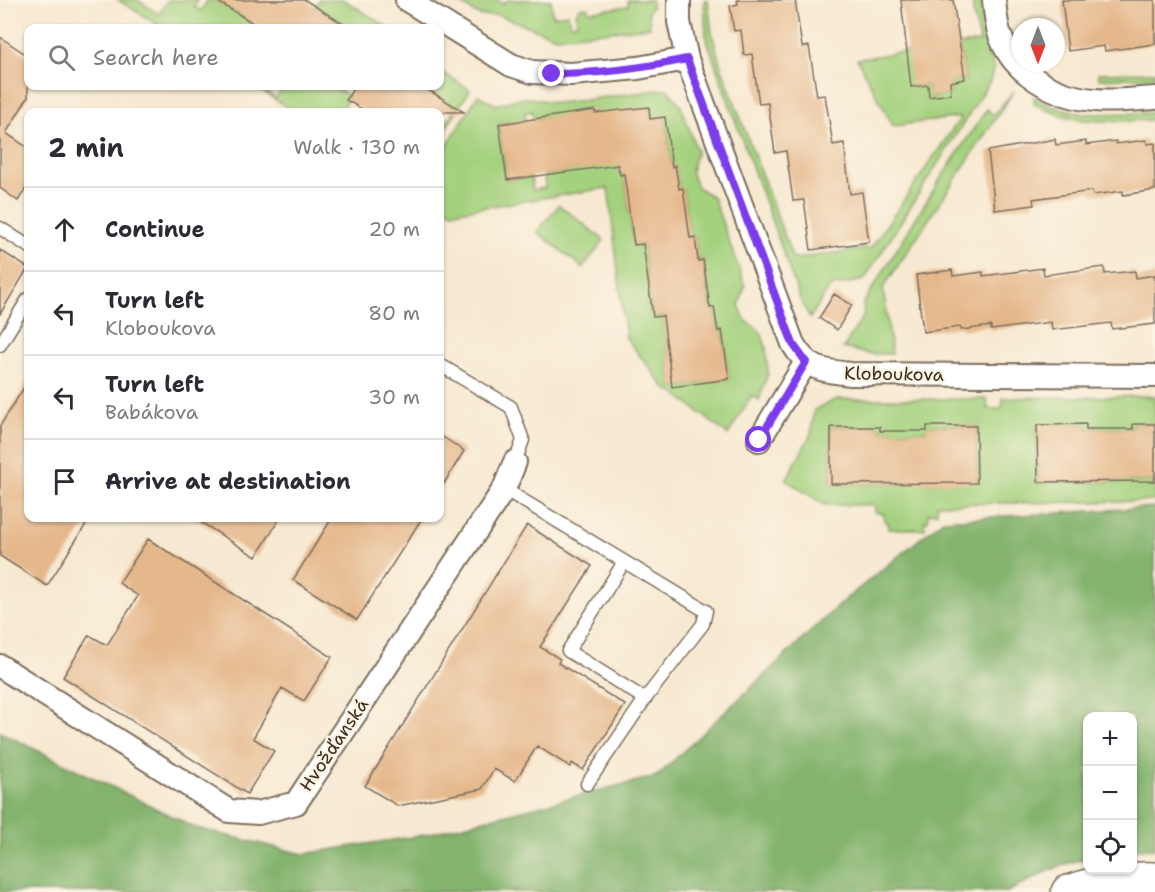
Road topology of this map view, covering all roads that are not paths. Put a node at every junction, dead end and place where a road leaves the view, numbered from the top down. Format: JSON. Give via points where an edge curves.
{"nodes":[{"id":1,"x":407,"y":0,"type":"edge"},
{"id":2,"x":679,"y":0,"type":"edge"},
{"id":3,"x":994,"y":0,"type":"edge"},
{"id":4,"x":687,"y":59,"type":"junction"},
{"id":5,"x":1155,"y":98,"type":"edge"},
{"id":6,"x":0,"y":228,"type":"edge"},
{"id":7,"x":24,"y":243,"type":"edge"},
{"id":8,"x":24,"y":306,"type":"edge"},
{"id":9,"x":0,"y":345,"type":"edge"},
{"id":10,"x":806,"y":362,"type":"junction"},
{"id":11,"x":444,"y":367,"type":"edge"},
{"id":12,"x":1155,"y":376,"type":"edge"},
{"id":13,"x":759,"y":440,"type":"dead end"},
{"id":14,"x":514,"y":462,"type":"joint"},
{"id":15,"x":504,"y":489,"type":"junction"},
{"id":16,"x":624,"y":561,"type":"junction"},
{"id":17,"x":0,"y":666,"type":"edge"},
{"id":18,"x":645,"y":699,"type":"junction"},
{"id":19,"x":587,"y":784,"type":"dead end"},
{"id":20,"x":1155,"y":879,"type":"edge"},
{"id":21,"x":1068,"y":892,"type":"edge"}],
"edges":[{"from":1,"to":4,"type":"street","via":[[511,65],[532,72],[571,74]]},
{"from":2,"to":4,"type":"street"},
{"from":3,"to":5,"type":"street","via":[[999,33],[1006,48],[1043,85],[1096,100]]},
{"from":4,"to":10,"type":"street","via":[[793,344]]},
{"from":6,"to":7,"type":"lane"},
{"from":8,"to":9,"type":"lane"},
{"from":10,"to":12,"type":"street","name":"Kloboukova","via":[[827,371],[851,374]]},
{"from":10,"to":13,"type":"street"},
{"from":11,"to":14,"type":"lane","via":[[510,407],[523,440]]},
{"from":14,"to":15,"type":"street","name":"Hvožďanská"},
{"from":15,"to":16,"type":"lane"},
{"from":15,"to":17,"type":"street","name":"Hvožďanská","via":[[296,803],[258,813],[229,811]]},
{"from":16,"to":18,"type":"lane","via":[[568,651]]},
{"from":16,"to":18,"type":"lane","via":[[706,611],[703,624]]},
{"from":18,"to":19,"type":"lane"},
{"from":20,"to":21,"type":"highway","via":[[1108,881]]}]}
